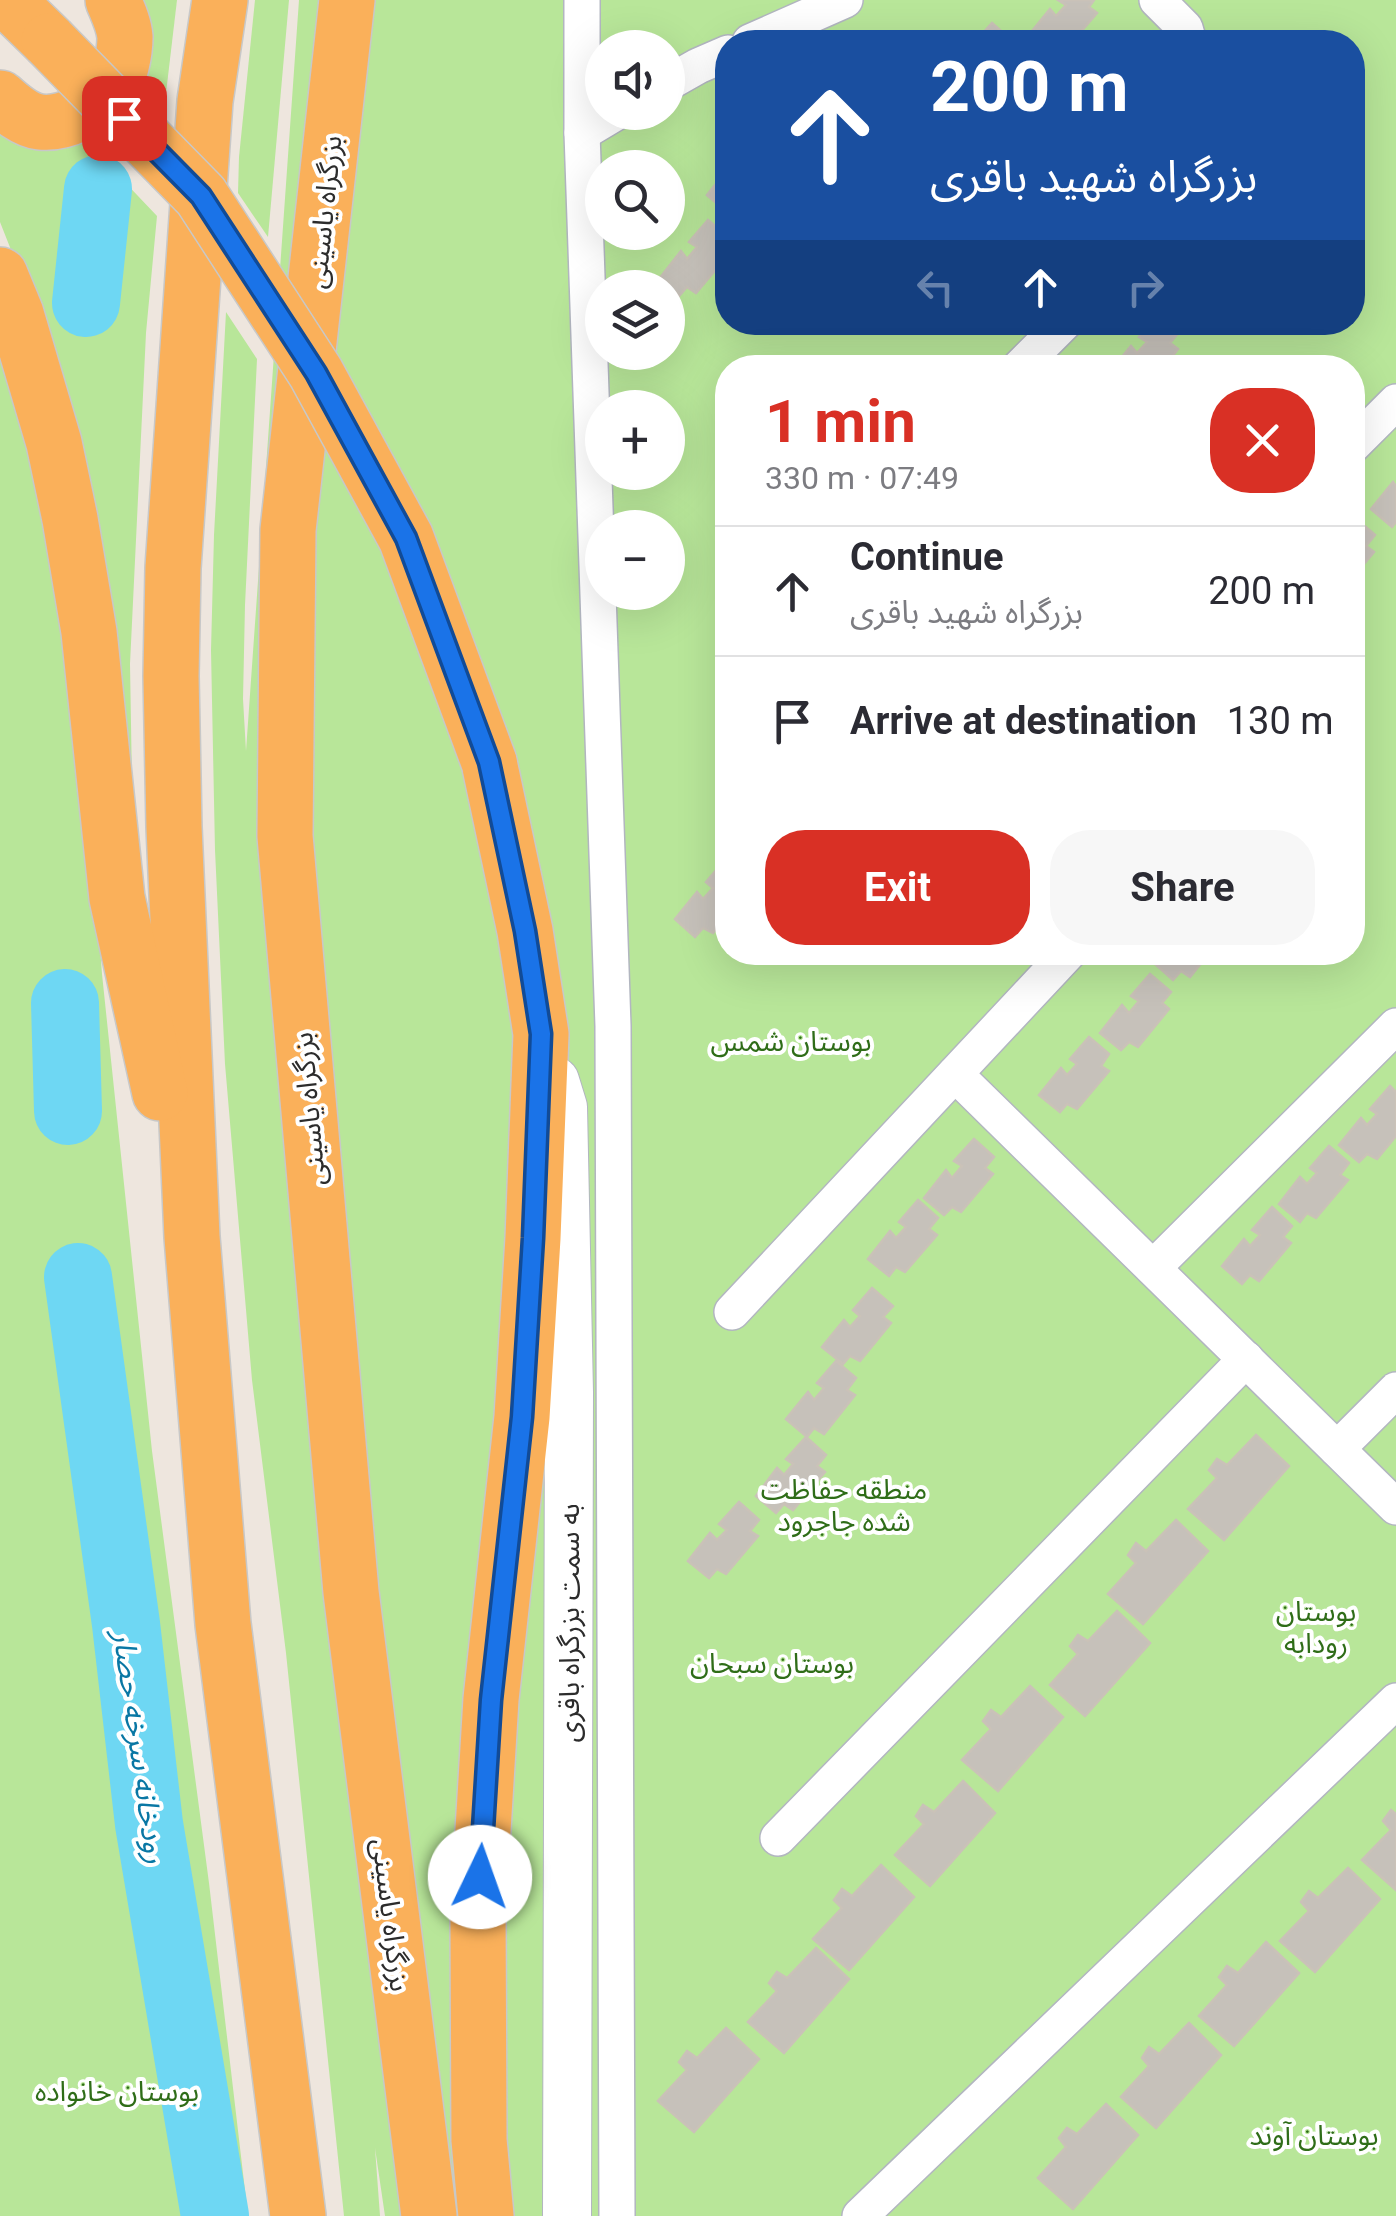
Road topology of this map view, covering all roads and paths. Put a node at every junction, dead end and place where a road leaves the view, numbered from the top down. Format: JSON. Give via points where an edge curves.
{"nodes":[{"id":1,"x":6,"y":0,"type":"edge"},
{"id":2,"x":112,"y":0,"type":"edge"},
{"id":3,"x":220,"y":0,"type":"edge"},
{"id":4,"x":347,"y":0,"type":"edge"},
{"id":5,"x":582,"y":0,"type":"edge"},
{"id":6,"x":845,"y":0,"type":"edge"},
{"id":7,"x":1158,"y":0,"type":"edge"},
{"id":8,"x":777,"y":30,"type":"edge"},
{"id":9,"x":1186,"y":30,"type":"edge"},
{"id":10,"x":715,"y":59,"type":"edge"},
{"id":11,"x":685,"y":75,"type":"edge"},
{"id":12,"x":0,"y":98,"type":"edge"},
{"id":13,"x":587,"y":130,"type":"edge"},
{"id":14,"x":582,"y":133,"type":"junction"},
{"id":15,"x":0,"y":274,"type":"edge"},
{"id":16,"x":1052,"y":335,"type":"edge"},
{"id":17,"x":1032,"y":355,"type":"edge"},
{"id":18,"x":1396,"y":402,"type":"edge"},
{"id":19,"x":1365,"y":433,"type":"edge"},
{"id":20,"x":1057,"y":965,"type":"edge"},
{"id":21,"x":1396,"y":1026,"type":"edge"},
{"id":22,"x":541,"y":1034,"type":"junction"},
{"id":23,"x":955,"y":1074,"type":"junction"},
{"id":24,"x":192,"y":1236,"type":"junction"},
{"id":25,"x":1153,"y":1268,"type":"junction"},
{"id":26,"x":732,"y":1312,"type":"dead end"},
{"id":27,"x":1246,"y":1359,"type":"junction"},
{"id":28,"x":1396,"y":1390,"type":"edge"},
{"id":29,"x":1337,"y":1448,"type":"junction"},
{"id":30,"x":1396,"y":1506,"type":"edge"},
{"id":31,"x":1396,"y":1702,"type":"edge"},
{"id":32,"x":778,"y":1838,"type":"dead end"},
{"id":33,"x":298,"y":2216,"type":"edge"},
{"id":34,"x":429,"y":2216,"type":"edge"},
{"id":35,"x":486,"y":2216,"type":"edge"},
{"id":36,"x":568,"y":2216,"type":"edge"},
{"id":37,"x":617,"y":2216,"type":"edge"},
{"id":38,"x":860,"y":2216,"type":"edge"}],
"edges":[{"from":1,"to":22,"type":"highway","bridge":true,"via":[[201,196],[316,373],[406,538],[489,762]]},
{"from":2,"to":12,"type":"highway","via":[[124,38],[113,88],[88,109],[40,122]]},
{"from":3,"to":24,"type":"highway","via":[[204,120],[172,640]]},
{"from":4,"to":34,"type":"highway","name":"بزرگراه یاسینی","via":[[288,530],[285,836],[350,1592]]},
{"from":5,"to":14,"type":"street"},
{"from":6,"to":8,"type":"street"},
{"from":7,"to":9,"type":"street"},
{"from":10,"to":11,"type":"street"},
{"from":13,"to":14,"type":"street"},
{"from":14,"to":37,"type":"street","via":[[613,1026]]},
{"from":15,"to":24,"type":"highway","via":[[54,443],[70,519],[117,898]]},
{"from":16,"to":17,"type":"street"},
{"from":18,"to":19,"type":"street"},
{"from":20,"to":23,"type":"street"},
{"from":21,"to":25,"type":"street"},
{"from":22,"to":35,"type":"highway","via":[[523,1397],[491,1700],[478,1912]]},
{"from":22,"to":36,"type":"main road","name":"به سمت بزرگراه باقری","via":[[564,1108]]},
{"from":23,"to":25,"type":"street"},
{"from":23,"to":26,"type":"street"},
{"from":24,"to":33,"type":"highway","via":[[223,1624]]},
{"from":25,"to":27,"type":"street"},
{"from":27,"to":29,"type":"street"},
{"from":27,"to":32,"type":"street"},
{"from":28,"to":29,"type":"street"},
{"from":29,"to":30,"type":"street"},
{"from":31,"to":38,"type":"street"}]}
